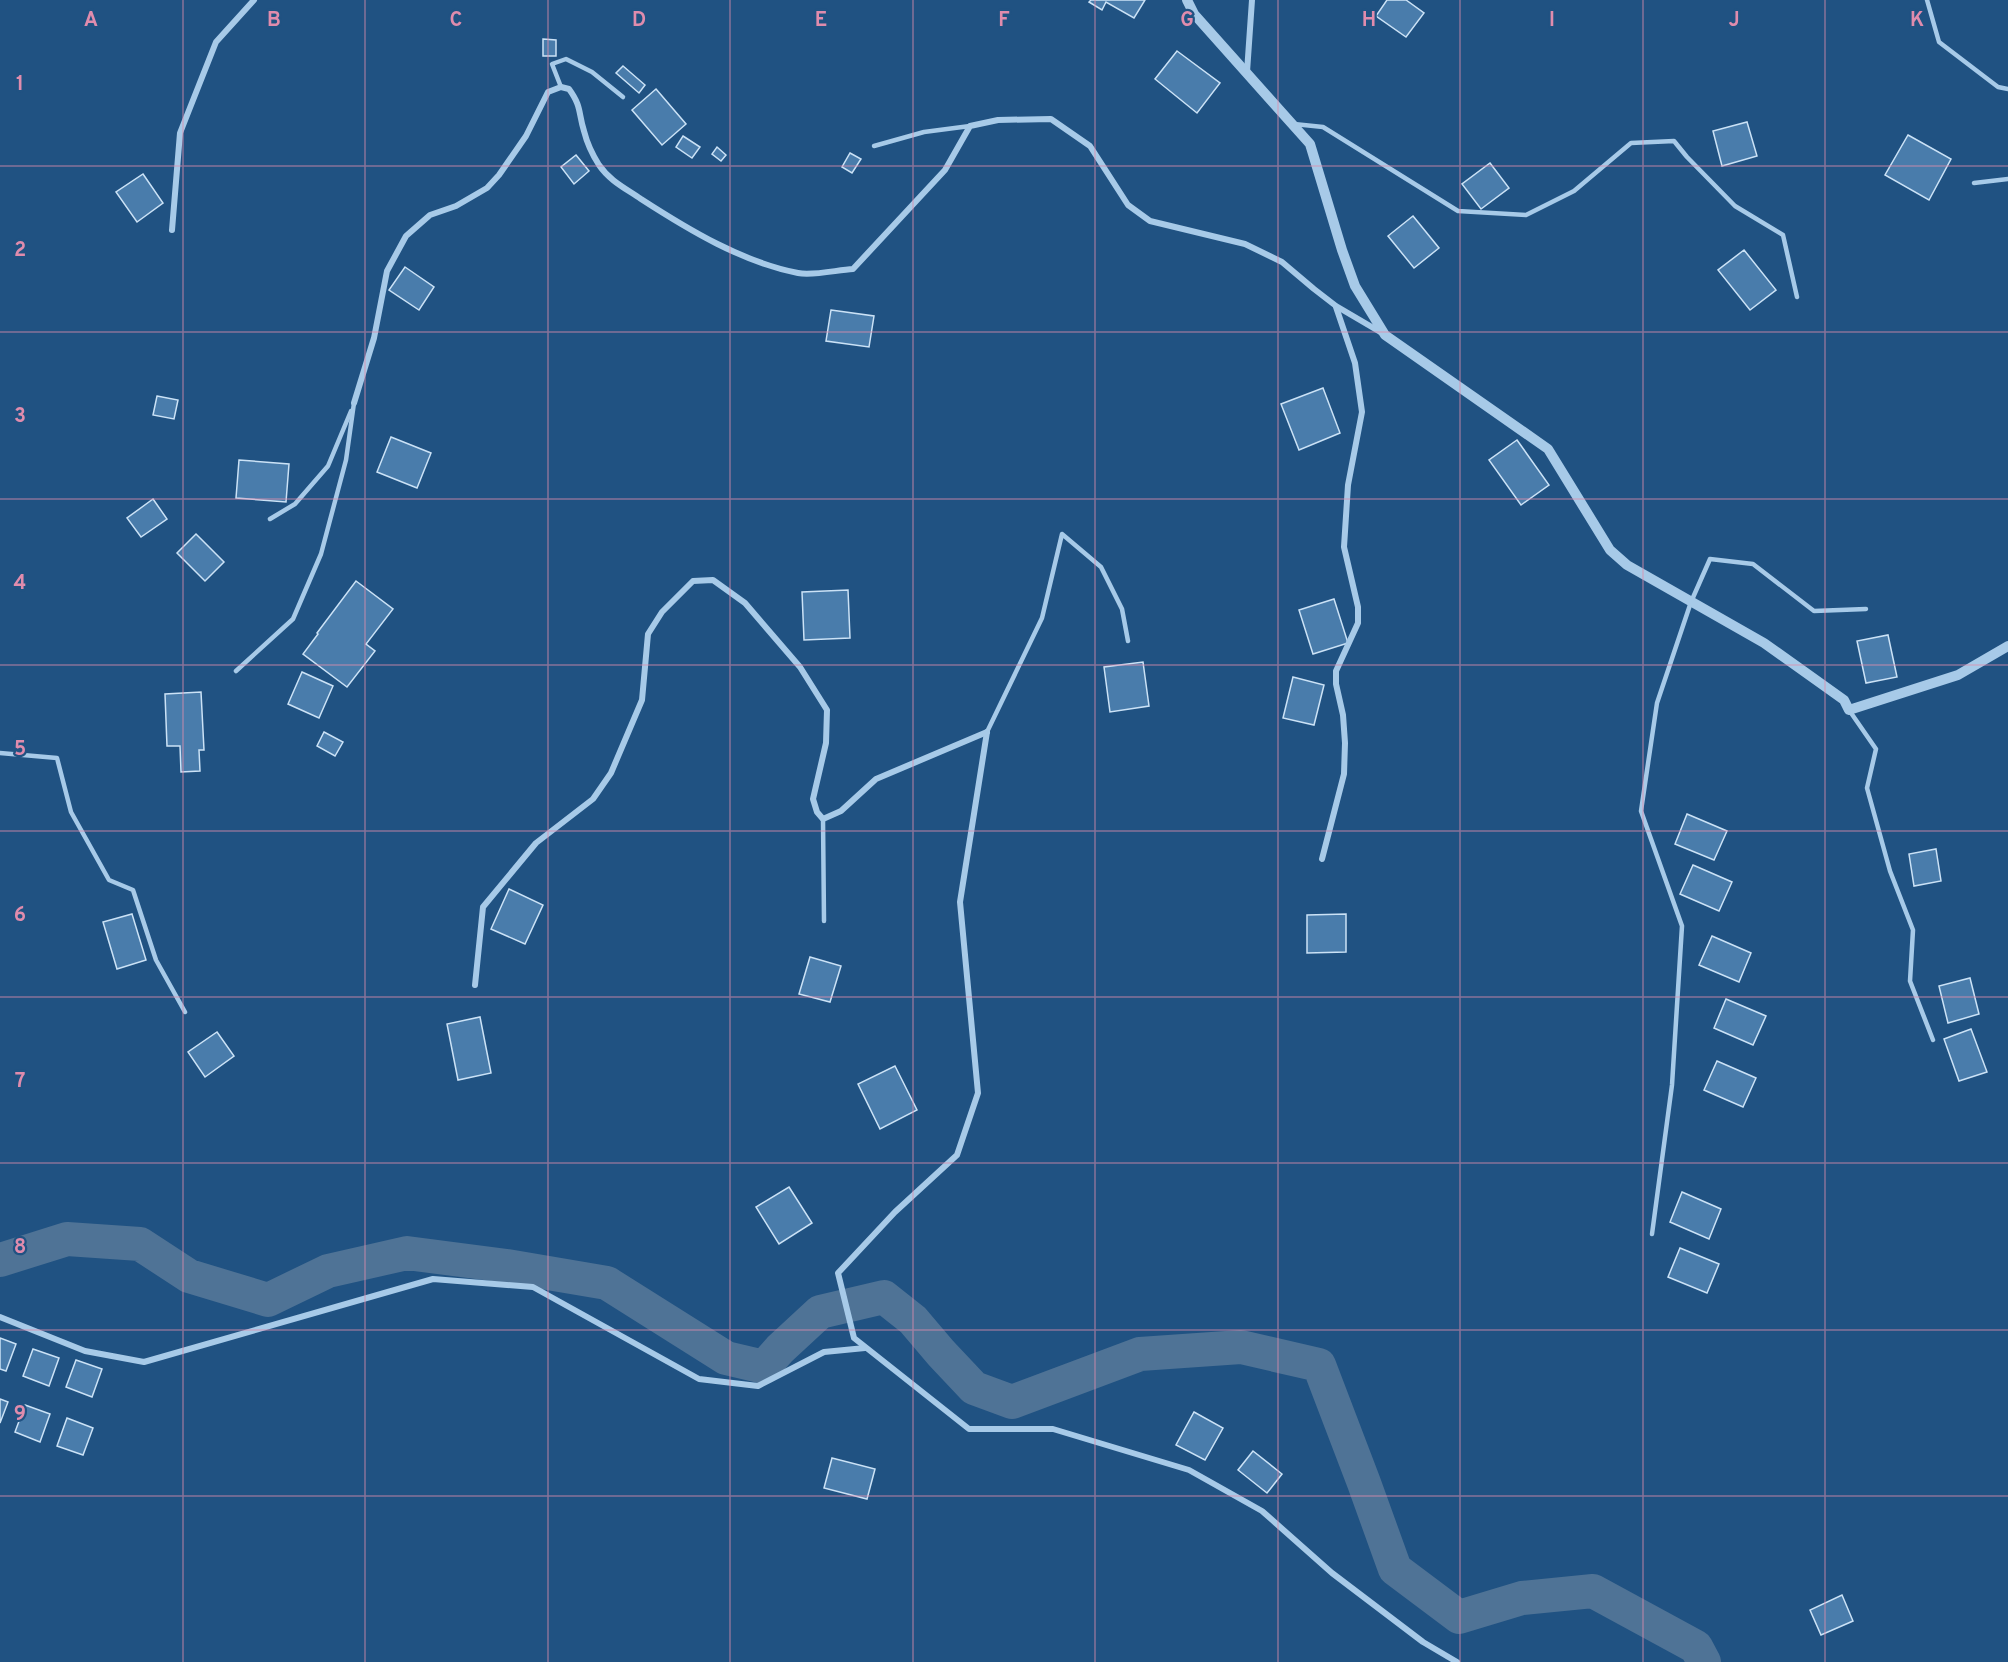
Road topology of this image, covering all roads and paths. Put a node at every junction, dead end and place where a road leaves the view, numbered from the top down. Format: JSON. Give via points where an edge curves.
{"nodes":[{"id":1,"x":254,"y":0,"type":"edge"},
{"id":2,"x":1186,"y":0,"type":"edge"},
{"id":3,"x":1252,"y":0,"type":"edge"},
{"id":4,"x":1927,"y":0,"type":"edge"},
{"id":5,"x":1247,"y":73,"type":"junction"},
{"id":6,"x":561,"y":87,"type":"junction"},
{"id":7,"x":2008,"y":89,"type":"edge"},
{"id":8,"x":623,"y":97,"type":"dead end"},
{"id":9,"x":1292,"y":124,"type":"junction"},
{"id":10,"x":970,"y":126,"type":"junction"},
{"id":11,"x":874,"y":146,"type":"dead end"},
{"id":12,"x":2008,"y":179,"type":"edge"},
{"id":13,"x":1974,"y":183,"type":"dead end"},
{"id":14,"x":172,"y":230,"type":"dead end"},
{"id":15,"x":1797,"y":297,"type":"dead end"},
{"id":16,"x":1336,"y":306,"type":"junction"},
{"id":17,"x":1385,"y":335,"type":"junction"},
{"id":18,"x":354,"y":403,"type":"junction"},
{"id":19,"x":270,"y":519,"type":"dead end"},
{"id":20,"x":1691,"y":602,"type":"junction"},
{"id":21,"x":1866,"y":609,"type":"dead end"},
{"id":22,"x":1128,"y":641,"type":"dead end"},
{"id":23,"x":2008,"y":646,"type":"edge"},
{"id":24,"x":236,"y":671,"type":"dead end"},
{"id":25,"x":1849,"y":710,"type":"junction"},
{"id":26,"x":987,"y":732,"type":"junction"},
{"id":27,"x":0,"y":753,"type":"edge"},
{"id":28,"x":823,"y":819,"type":"junction"},
{"id":29,"x":1322,"y":859,"type":"dead end"},
{"id":30,"x":824,"y":921,"type":"dead end"},
{"id":31,"x":475,"y":985,"type":"dead end"},
{"id":32,"x":185,"y":1012,"type":"dead end"},
{"id":33,"x":1933,"y":1040,"type":"dead end"},
{"id":34,"x":1652,"y":1234,"type":"dead end"},
{"id":35,"x":0,"y":1317,"type":"edge"},
{"id":36,"x":866,"y":1348,"type":"junction"},
{"id":37,"x":1457,"y":1662,"type":"edge"}],
"edges":[{"from":1,"to":14,"type":"street","via":[[216,42],[180,133]]},
{"from":2,"to":5,"type":"street"},
{"from":3,"to":5,"type":"street"},
{"from":4,"to":7,"type":"lane","via":[[1939,42],[1998,87]]},
{"from":5,"to":9,"type":"street"},
{"from":6,"to":8,"type":"lane","via":[[552,64],[566,59],[592,72]]},
{"from":6,"to":10,"type":"street","via":[[568,89],[580,108],[590,149],[600,166],[622,188],[756,262],[801,273],[853,269],[945,170]]},
{"from":6,"to":18,"type":"street","via":[[549,92],[526,136],[487,188],[430,215],[406,236],[387,272],[374,338]]},
{"from":9,"to":15,"type":"lane","via":[[1323,127],[1458,211],[1526,215],[1574,191],[1631,143],[1674,141],[1735,206],[1783,235]]},
{"from":9,"to":17,"type":"street","via":[[1310,144],[1355,286]]},
{"from":10,"to":11,"type":"lane","via":[[924,132]]},
{"from":10,"to":16,"type":"street","via":[[998,120],[1051,119],[1090,146],[1128,205],[1150,221],[1245,244],[1282,262]]},
{"from":12,"to":13,"type":"lane"},
{"from":16,"to":17,"type":"street"},
{"from":16,"to":29,"type":"street","via":[[1355,363],[1362,412],[1348,485],[1344,547],[1358,623],[1336,671],[1343,715],[1344,774]]},
{"from":17,"to":20,"type":"street","via":[[1548,449],[1610,550],[1627,565]]},
{"from":18,"to":19,"type":"lane","via":[[328,466],[295,504]]},
{"from":18,"to":24,"type":"lane","via":[[346,460],[321,554],[292,619]]},
{"from":20,"to":21,"type":"lane","via":[[1710,559],[1753,564],[1814,611]]},
{"from":20,"to":25,"type":"street","via":[[1764,643],[1844,700]]},
{"from":20,"to":34,"type":"lane","via":[[1657,703],[1641,811],[1683,926],[1672,1085]]},
{"from":22,"to":26,"type":"lane","via":[[1122,609],[1101,567],[1062,534],[1042,618]]},
{"from":23,"to":25,"type":"street","via":[[1958,675]]},
{"from":25,"to":33,"type":"lane","via":[[1876,749],[1867,788],[1890,872],[1912,930],[1910,981]]},
{"from":26,"to":28,"type":"street","via":[[876,779],[841,812]]},
{"from":26,"to":36,"type":"street","via":[[960,902],[978,1093],[957,1155],[895,1212],[838,1273],[854,1338]]},
{"from":27,"to":32,"type":"lane","via":[[57,758],[71,812],[109,880],[133,890],[156,960]]},
{"from":28,"to":30,"type":"lane"},
{"from":28,"to":31,"type":"street","via":[[813,799],[826,742],[827,710],[800,666],[745,603],[713,580],[693,581],[662,612],[648,634],[642,700],[610,773],[592,799],[536,843],[483,907]]},
{"from":35,"to":36,"type":"street","via":[[85,1351],[144,1362],[433,1279],[533,1287],[699,1379],[758,1386],[824,1352]]},
{"from":36,"to":37,"type":"street","via":[[969,1429],[1053,1429],[1189,1470],[1263,1511],[1332,1573],[1423,1642]]}]}
